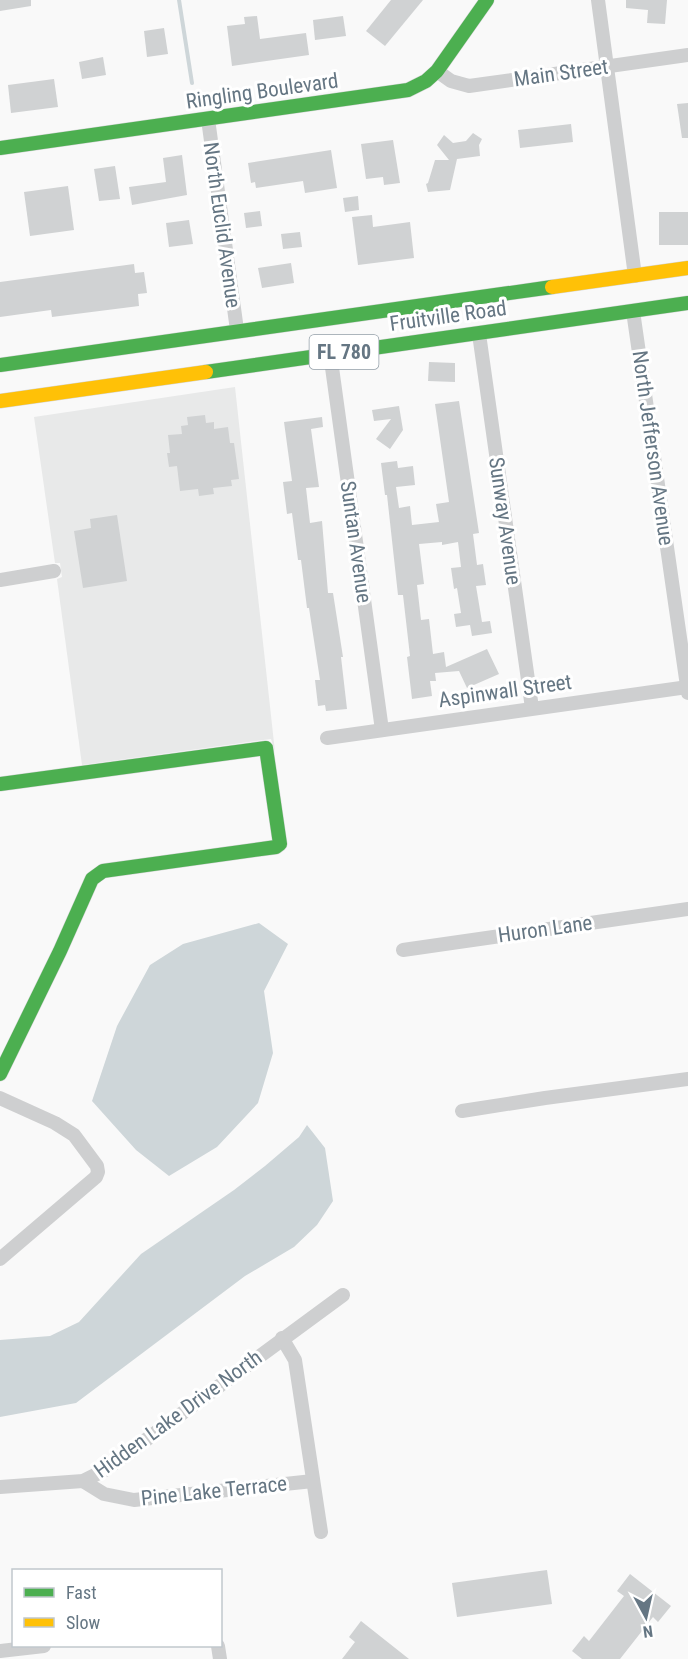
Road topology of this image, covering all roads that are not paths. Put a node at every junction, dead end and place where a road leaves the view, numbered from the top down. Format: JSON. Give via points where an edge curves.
{"nodes":[{"id":1,"x":487,"y":0,"type":"edge"},
{"id":2,"x":598,"y":0,"type":"edge"},
{"id":3,"x":688,"y":55,"type":"edge"},
{"id":4,"x":606,"y":67,"type":"junction"},
{"id":5,"x":437,"y":70,"type":"junction"},
{"id":6,"x":208,"y":119,"type":"junction"},
{"id":7,"x":0,"y":148,"type":"edge"},
{"id":8,"x":688,"y":268,"type":"edge"},
{"id":9,"x":635,"y":276,"type":"junction"},
{"id":10,"x":688,"y":303,"type":"edge"},
{"id":11,"x":633,"y":311,"type":"junction"},
{"id":12,"x":237,"y":330,"type":"junction"},
{"id":13,"x":479,"y":334,"type":"junction"},
{"id":14,"x":330,"y":353,"type":"junction"},
{"id":15,"x":0,"y":365,"type":"edge"},
{"id":16,"x":0,"y":401,"type":"edge"},
{"id":17,"x":54,"y":571,"type":"dead end"},
{"id":18,"x":0,"y":580,"type":"edge"},
{"id":19,"x":688,"y":689,"type":"edge"},
{"id":20,"x":532,"y":708,"type":"junction"},
{"id":21,"x":382,"y":730,"type":"junction"},
{"id":22,"x":327,"y":738,"type":"dead end"},
{"id":23,"x":0,"y":784,"type":"edge"},
{"id":24,"x":688,"y":909,"type":"edge"},
{"id":25,"x":403,"y":950,"type":"dead end"},
{"id":26,"x":5,"y":1049,"type":"edge"},
{"id":27,"x":0,"y":1074,"type":"edge"},
{"id":28,"x":688,"y":1079,"type":"edge"},
{"id":29,"x":0,"y":1098,"type":"edge"},
{"id":30,"x":462,"y":1111,"type":"dead end"},
{"id":31,"x":0,"y":1259,"type":"edge"},
{"id":32,"x":343,"y":1295,"type":"dead end"},
{"id":33,"x":282,"y":1338,"type":"junction"},
{"id":34,"x":83,"y":1481,"type":"junction"},
{"id":35,"x":313,"y":1481,"type":"junction"},
{"id":36,"x":0,"y":1487,"type":"edge"},
{"id":37,"x":321,"y":1532,"type":"dead end"},
{"id":38,"x":37,"y":1647,"type":"edge"},
{"id":39,"x":0,"y":1652,"type":"edge"}],
"edges":[{"from":1,"to":5,"type":"main road","name":"Ringling Boulevard"},
{"from":2,"to":4,"type":"street"},
{"from":3,"to":4,"type":"street","name":"Main Street"},
{"from":4,"to":5,"type":"street","name":"Main Street","via":[[469,86],[451,81]]},
{"from":4,"to":9,"type":"street"},
{"from":5,"to":6,"type":"main road","name":"Ringling Boulevard","via":[[408,90]]},
{"from":6,"to":7,"type":"main road","name":"Ringling Boulevard"},
{"from":6,"to":12,"type":"street","name":"North Euclid Avenue"},
{"from":8,"to":9,"type":"main road","name":"Fruitville Road","number":"FL 780"},
{"from":9,"to":12,"type":"main road","name":"Fruitville Road","number":"FL 780"},
{"from":10,"to":11,"type":"main road","name":"Fruitville Road","number":"FL 780"},
{"from":11,"to":13,"type":"main road","name":"Fruitville Road","number":"FL 780"},
{"from":11,"to":19,"type":"street","name":"North Jefferson Avenue"},
{"from":12,"to":15,"type":"main road","name":"Fruitville Road","number":"FL 780"},
{"from":13,"to":14,"type":"main road","name":"Fruitville Road","number":"FL 780"},
{"from":13,"to":20,"type":"street","name":"Sunway Avenue"},
{"from":14,"to":16,"type":"main road","name":"Fruitville Road","number":"FL 780"},
{"from":14,"to":21,"type":"street","name":"Suntan Avenue"},
{"from":17,"to":18,"type":"street"},
{"from":19,"to":20,"type":"street","name":"Aspinwall Street"},
{"from":20,"to":21,"type":"street","name":"Aspinwall Street"},
{"from":21,"to":22,"type":"street","name":"Aspinwall Street"},
{"from":23,"to":26,"type":"main road","via":[[266,748],[279,845],[96,874],[60,951]]},
{"from":24,"to":25,"type":"street","name":"Huron Lane"},
{"from":26,"to":27,"type":"main road"},
{"from":28,"to":30,"type":"street"},
{"from":29,"to":31,"type":"street","via":[[74,1135],[98,1172]]},
{"from":32,"to":33,"type":"street","name":"Hidden Lake Drive North"},
{"from":33,"to":34,"type":"street","name":"Hidden Lake Drive North","via":[[105,1470]]},
{"from":33,"to":35,"type":"street","name":"Pine Lake Terrace","via":[[295,1360]]},
{"from":34,"to":35,"type":"street","name":"Pine Lake Terrace","via":[[104,1494],[134,1500]]},
{"from":34,"to":36,"type":"street","name":"Hidden Lake Drive North"},
{"from":35,"to":37,"type":"street","name":"Pine Lake Terrace"},
{"from":38,"to":39,"type":"street"}]}
